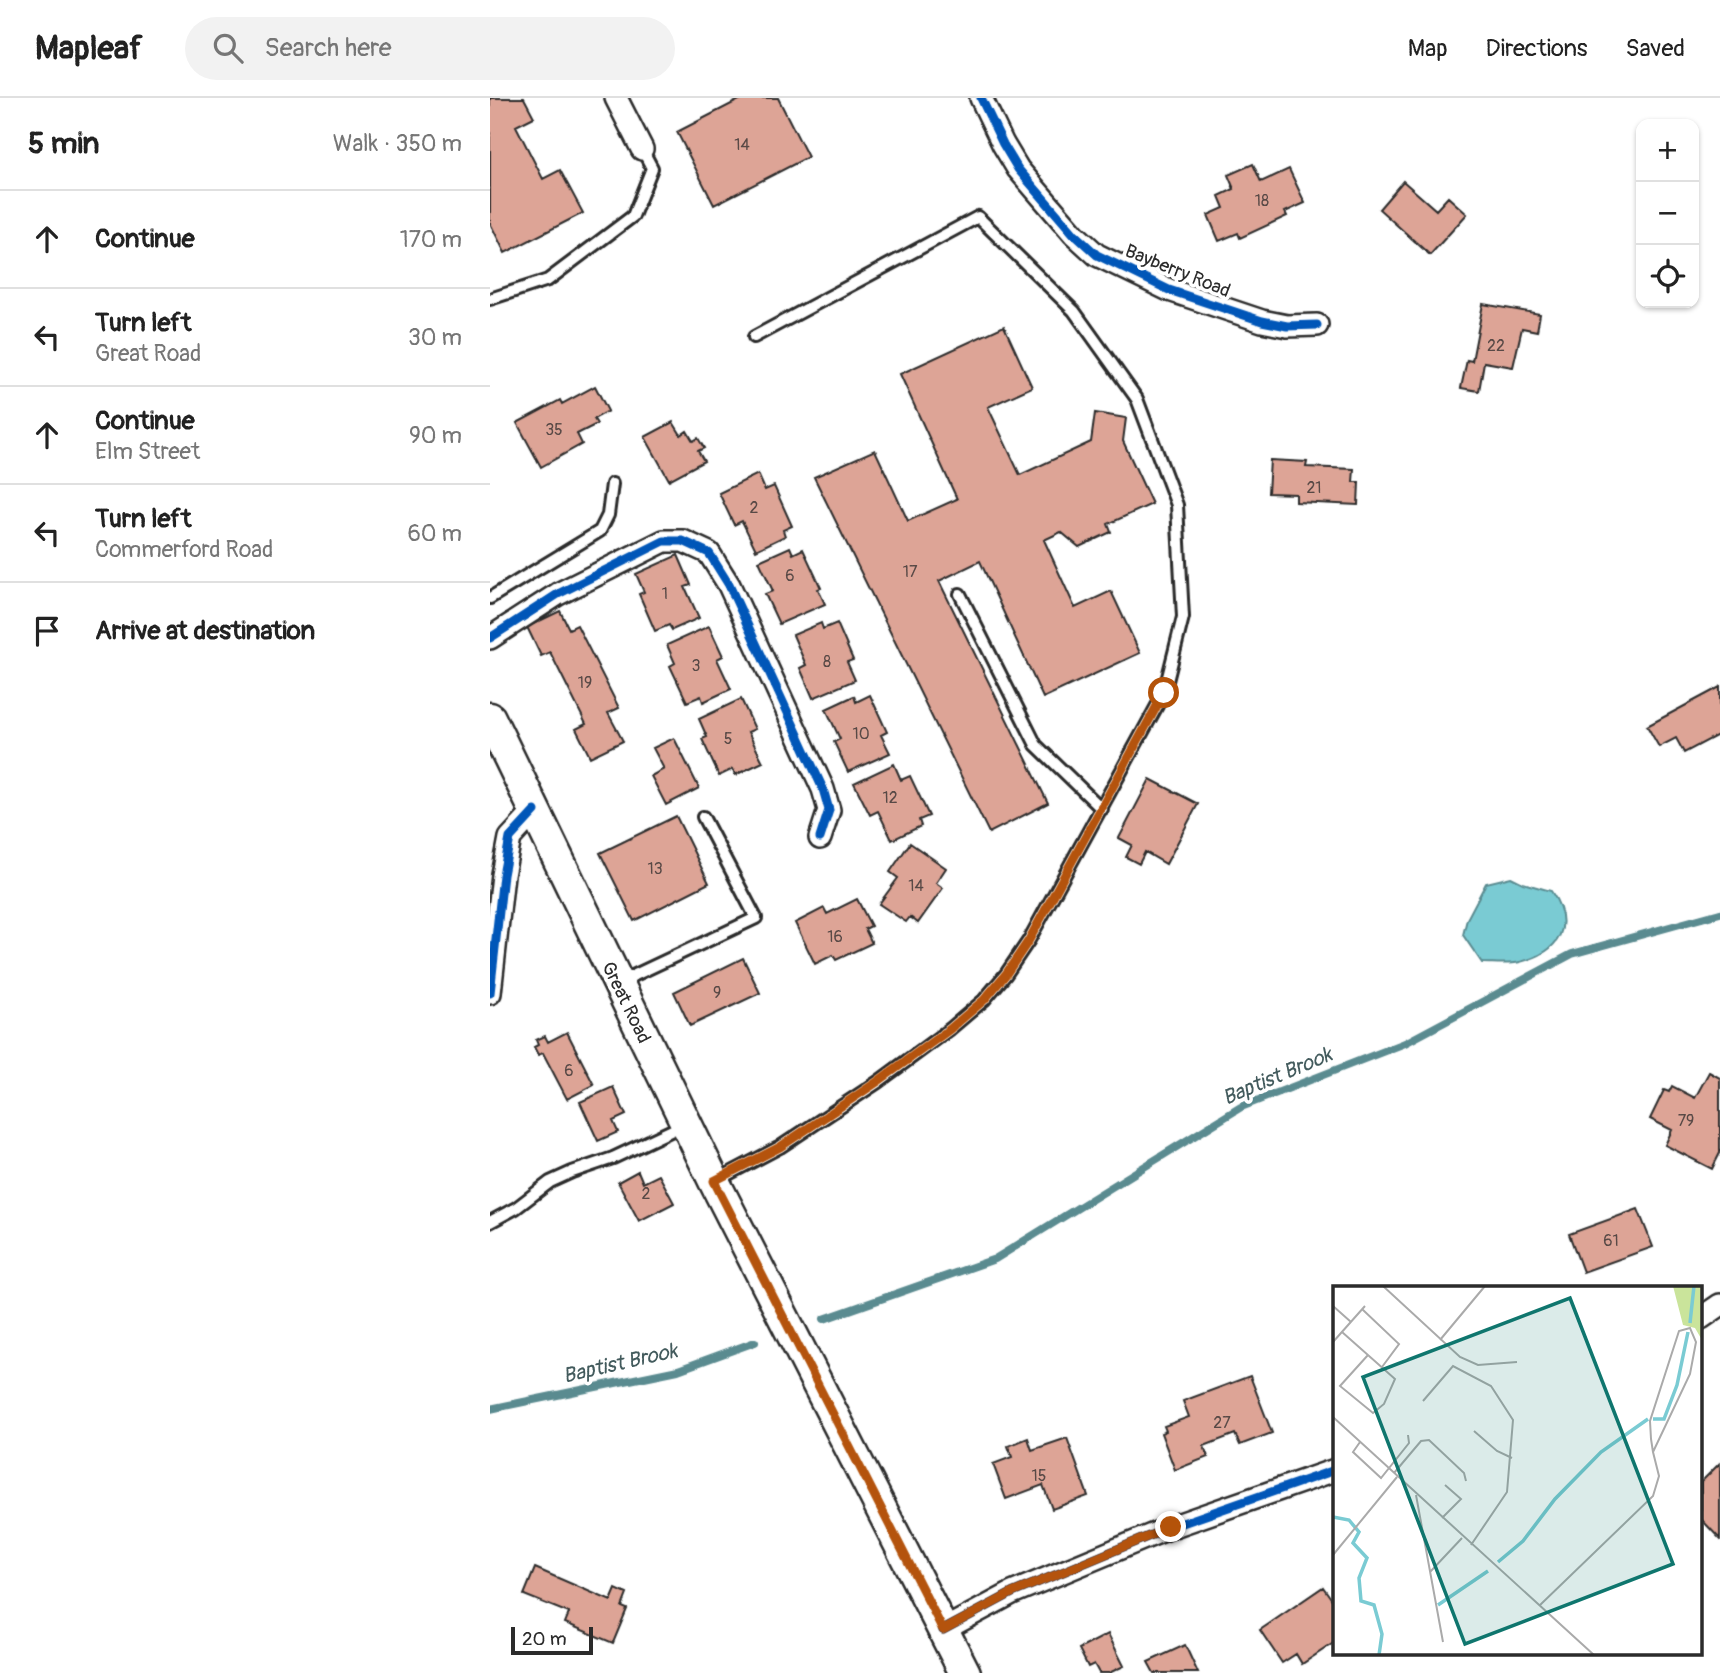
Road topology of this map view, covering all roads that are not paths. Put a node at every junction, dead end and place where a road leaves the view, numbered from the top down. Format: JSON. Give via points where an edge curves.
{"nodes":[{"id":1,"x":616,"y":98,"type":"edge"},
{"id":2,"x":981,"y":98,"type":"edge"},
{"id":3,"x":642,"y":149,"type":"joint"},
{"id":4,"x":490,"y":299,"type":"edge"},
{"id":5,"x":1317,"y":325,"type":"dead end"},
{"id":6,"x":754,"y":337,"type":"dead end"},
{"id":7,"x":612,"y":484,"type":"dead end"},
{"id":8,"x":960,"y":594,"type":"dead end"},
{"id":9,"x":490,"y":598,"type":"edge"},
{"id":10,"x":490,"y":638,"type":"edge"},
{"id":11,"x":490,"y":718,"type":"edge"},
{"id":12,"x":1102,"y":808,"type":"junction"},
{"id":13,"x":535,"y":811,"type":"junction"},
{"id":14,"x":703,"y":817,"type":"dead end"},
{"id":15,"x":820,"y":838,"type":"dead end"},
{"id":16,"x":618,"y":983,"type":"junction"},
{"id":17,"x":490,"y":993,"type":"edge"},
{"id":18,"x":685,"y":1123,"type":"junction"},
{"id":19,"x":714,"y":1181,"type":"junction"},
{"id":20,"x":490,"y":1222,"type":"edge"},
{"id":21,"x":1720,"y":1305,"type":"edge"},
{"id":22,"x":1702,"y":1317,"type":"edge"},
{"id":23,"x":1333,"y":1471,"type":"edge"},
{"id":24,"x":943,"y":1630,"type":"junction"},
{"id":25,"x":965,"y":1673,"type":"edge"}],
"edges":[{"from":1,"to":3,"type":"street"},
{"from":2,"to":5,"type":"street","name":"Bayberry Road","via":[[1018,169],[1097,255],[1170,290],[1262,321]]},
{"from":3,"to":4,"type":"lane","via":[[652,168],[633,216],[548,280]]},
{"from":6,"to":12,"type":"lane","via":[[978,217],[1074,311],[1137,399],[1177,505],[1183,617],[1164,693]]},
{"from":7,"to":9,"type":"lane","via":[[608,515],[600,531]]},
{"from":8,"to":12,"type":"lane","via":[[1035,745]]},
{"from":10,"to":15,"type":"street","via":[[558,594],[664,541],[683,541],[709,553],[729,584],[824,789],[829,810]]},
{"from":11,"to":13,"type":"main road","name":"Great Road"},
{"from":12,"to":19,"type":"lane","via":[[1029,940],[984,1000],[877,1082],[780,1147]]},
{"from":13,"to":16,"type":"main road","name":"Great Road"},
{"from":13,"to":17,"type":"street","via":[[510,838]]},
{"from":14,"to":16,"type":"lane","via":[[756,918]]},
{"from":16,"to":18,"type":"main road","name":"Great Road"},
{"from":18,"to":19,"type":"main road","name":"Great Road"},
{"from":18,"to":20,"type":"lane","via":[[648,1143],[550,1182]]},
{"from":19,"to":24,"type":"main road","name":"Great Road"},
{"from":21,"to":22,"type":"street"},
{"from":23,"to":24,"type":"street","via":[[1171,1527],[1012,1593]]},
{"from":24,"to":25,"type":"main road","name":"Great Road"}]}
